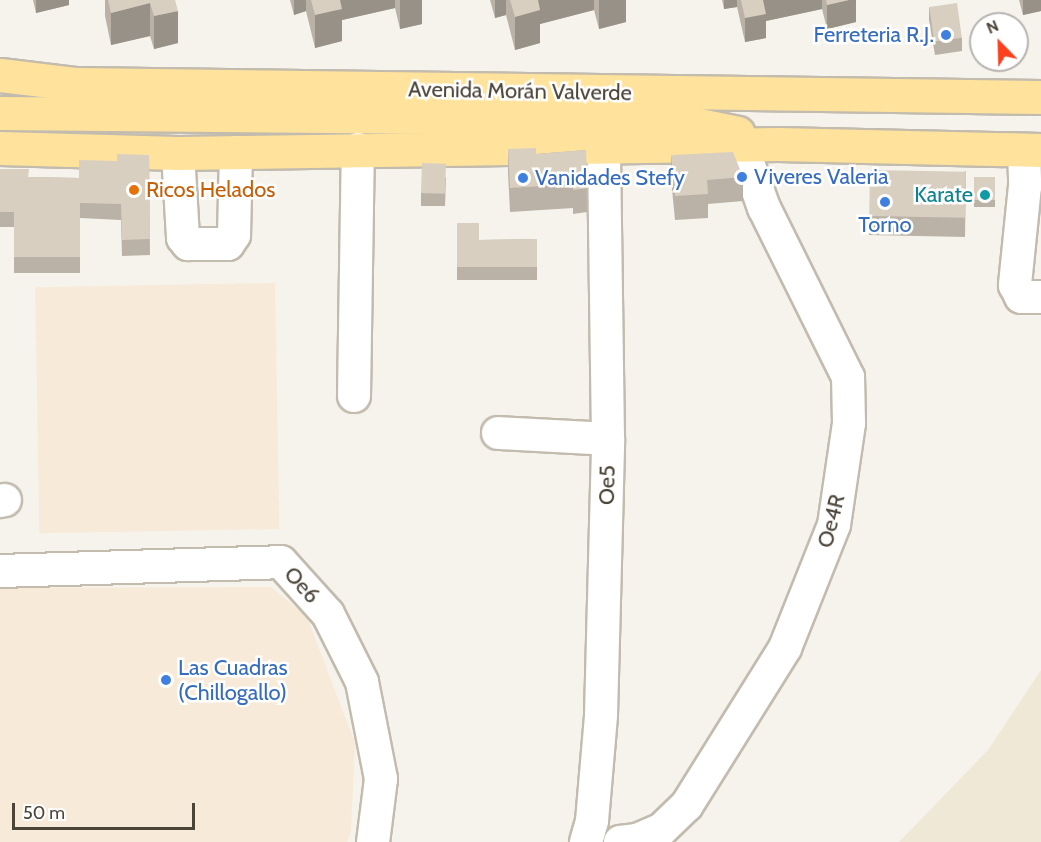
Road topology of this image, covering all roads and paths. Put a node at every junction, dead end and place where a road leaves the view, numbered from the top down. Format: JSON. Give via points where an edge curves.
{"nodes":[{"id":1,"x":0,"y":75,"type":"edge"},
{"id":2,"x":1041,"y":97,"type":"edge"},
{"id":3,"x":0,"y":113,"type":"edge"},
{"id":4,"x":735,"y":138,"type":"junction"},
{"id":5,"x":0,"y":148,"type":"edge"},
{"id":6,"x":604,"y":148,"type":"junction"},
{"id":7,"x":358,"y":149,"type":"junction"},
{"id":8,"x":1032,"y":150,"type":"edge"},
{"id":9,"x":236,"y":152,"type":"junction"},
{"id":10,"x":178,"y":153,"type":"junction"},
{"id":11,"x":1041,"y":297,"type":"edge"},
{"id":12,"x":354,"y":396,"type":"dead end"},
{"id":13,"x":498,"y":433,"type":"dead end"},
{"id":14,"x":608,"y":439,"type":"junction"},
{"id":15,"x":0,"y":571,"type":"edge"},
{"id":16,"x":589,"y":832,"type":"edge"},
{"id":17,"x":373,"y":842,"type":"edge"},
{"id":18,"x":619,"y":842,"type":"edge"}],
"edges":[{"from":1,"to":2,"type":"main road","name":"Avenida Morán Valverde","via":[[76,84]]},
{"from":3,"to":4,"type":"main road","via":[[670,119]]},
{"from":4,"to":6,"type":"main road"},
{"from":4,"to":8,"type":"main road","via":[[778,144]]},
{"from":4,"to":18,"type":"street","name":"Oe4R","via":[[764,208],[848,377],[849,423],[834,525],[785,648],[687,805],[661,830],[638,840]]},
{"from":5,"to":10,"type":"main road"},
{"from":6,"to":7,"type":"main road"},
{"from":6,"to":14,"type":"street","name":"Oe5"},
{"from":7,"to":9,"type":"main road"},
{"from":7,"to":12,"type":"street"},
{"from":8,"to":11,"type":"street","via":[[1015,285],[1021,297]]},
{"from":9,"to":10,"type":"main road"},
{"from":9,"to":10,"type":"street","via":[[234,235],[228,244],[188,244],[183,238]]},
{"from":13,"to":14,"type":"street"},
{"from":14,"to":16,"type":"street","name":"Oe5","via":[[602,715]]},
{"from":15,"to":17,"type":"street","name":"Oe6","via":[[282,562],[328,614],[362,682],[381,779]]},
{"from":16,"to":18,"type":"street","name":"Oe4R"}]}
